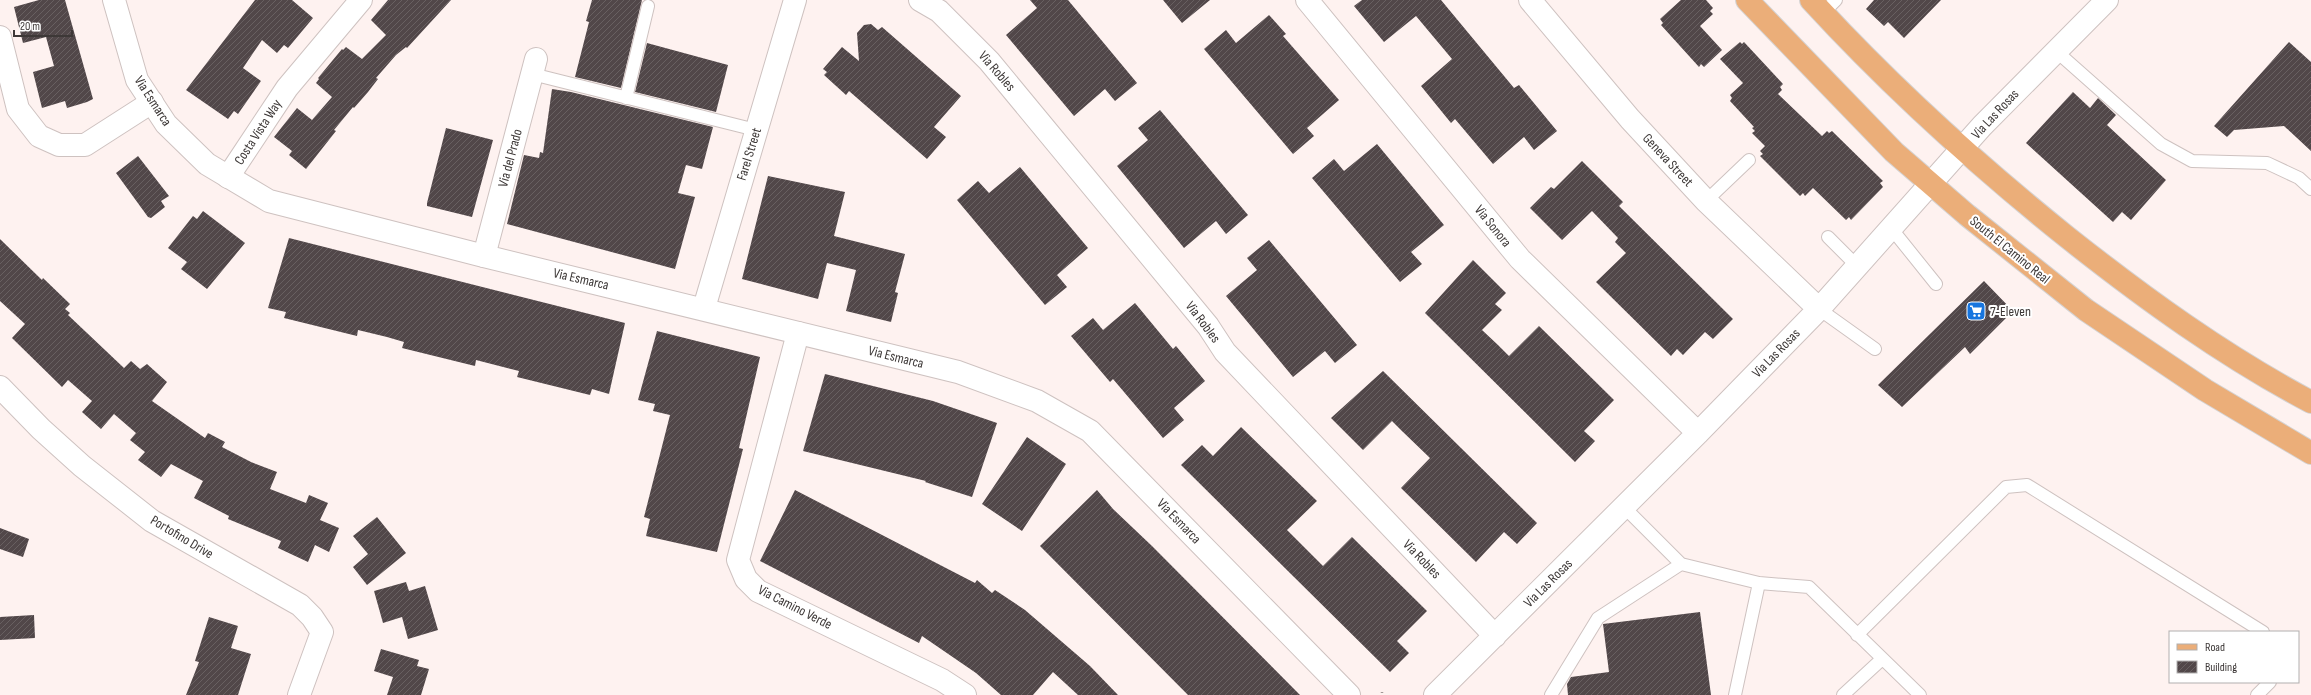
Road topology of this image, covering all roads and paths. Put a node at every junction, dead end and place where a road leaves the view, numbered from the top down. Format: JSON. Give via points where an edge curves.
{"nodes":[{"id":1,"x":114,"y":0,"type":"edge"},
{"id":2,"x":361,"y":0,"type":"edge"},
{"id":3,"x":795,"y":0,"type":"edge"},
{"id":4,"x":920,"y":0,"type":"edge"},
{"id":5,"x":1307,"y":0,"type":"edge"},
{"id":6,"x":1530,"y":0,"type":"edge"},
{"id":7,"x":1747,"y":0,"type":"edge"},
{"id":8,"x":2107,"y":0,"type":"edge"},
{"id":9,"x":1823,"y":4,"type":"edge"},
{"id":10,"x":648,"y":6,"type":"dead end"},
{"id":11,"x":0,"y":37,"type":"edge"},
{"id":12,"x":2056,"y":51,"type":"junction"},
{"id":13,"x":534,"y":67,"type":"joint"},
{"id":14,"x":626,"y":98,"type":"junction"},
{"id":15,"x":152,"y":102,"type":"junction"},
{"id":16,"x":756,"y":130,"type":"junction"},
{"id":17,"x":1962,"y":149,"type":"junction"},
{"id":18,"x":1749,"y":160,"type":"dead end"},
{"id":19,"x":228,"y":178,"type":"junction"},
{"id":20,"x":1932,"y":184,"type":"junction"},
{"id":21,"x":2311,"y":189,"type":"edge"},
{"id":22,"x":1706,"y":201,"type":"junction"},
{"id":23,"x":334,"y":216,"type":"joint"},
{"id":24,"x":1892,"y":228,"type":"junction"},
{"id":25,"x":1828,"y":237,"type":"dead end"},
{"id":26,"x":484,"y":256,"type":"junction"},
{"id":27,"x":1857,"y":266,"type":"junction"},
{"id":28,"x":1936,"y":284,"type":"dead end"},
{"id":29,"x":704,"y":308,"type":"junction"},
{"id":30,"x":1818,"y":309,"type":"junction"},
{"id":31,"x":798,"y":333,"type":"junction"},
{"id":32,"x":1875,"y":349,"type":"dead end"},
{"id":33,"x":0,"y":387,"type":"edge"},
{"id":34,"x":2311,"y":402,"type":"edge"},
{"id":35,"x":1698,"y":433,"type":"junction"},
{"id":36,"x":2311,"y":453,"type":"edge"},
{"id":37,"x":1624,"y":507,"type":"junction"},
{"id":38,"x":1681,"y":564,"type":"junction"},
{"id":39,"x":1759,"y":583,"type":"junction"},
{"id":40,"x":2260,"y":631,"type":"edge"},
{"id":41,"x":1857,"y":635,"type":"junction"},
{"id":42,"x":1495,"y":636,"type":"junction"},
{"id":43,"x":1882,"y":659,"type":"junction"},
{"id":44,"x":2269,"y":683,"type":"edge"},
{"id":45,"x":299,"y":695,"type":"edge"},
{"id":46,"x":965,"y":695,"type":"edge"},
{"id":47,"x":1349,"y":695,"type":"edge"},
{"id":48,"x":1435,"y":695,"type":"edge"},
{"id":49,"x":1551,"y":695,"type":"edge"},
{"id":50,"x":1735,"y":695,"type":"edge"},
{"id":51,"x":1843,"y":695,"type":"edge"},
{"id":52,"x":1920,"y":695,"type":"edge"},
{"id":53,"x":2257,"y":695,"type":"edge"}],
"edges":[{"from":1,"to":15,"type":"street","name":"Via Esmarca","via":[[136,80]]},
{"from":2,"to":19,"type":"street","name":"Costa Vista Way","via":[[286,88]]},
{"from":3,"to":16,"type":"street","name":"Farel Street"},
{"from":4,"to":42,"type":"street","name":"Via Robles","via":[[939,11],[989,61],[1208,326],[1225,352]]},
{"from":5,"to":35,"type":"street","name":"Via Sonora","via":[[1520,259]]},
{"from":6,"to":22,"type":"street","name":"Geneva Street","via":[[1630,119]]},
{"from":7,"to":20,"type":"main road","name":"South El Camino Real","via":[[1894,152]]},
{"from":8,"to":12,"type":"street","name":"Via Las Rosas"},
{"from":9,"to":17,"type":"main road","via":[[1921,111]]},
{"from":10,"to":14,"type":"lane"},
{"from":11,"to":15,"type":"street","via":[[18,109],[39,136],[59,145],[85,145]]},
{"from":12,"to":17,"type":"street","name":"Via Las Rosas"},
{"from":12,"to":21,"type":"lane","via":[[2161,144],[2173,151],[2192,161],[2267,163],[2299,178]]},
{"from":13,"to":14,"type":"lane"},
{"from":13,"to":26,"type":"street","name":"Via del Prado"},
{"from":14,"to":16,"type":"lane"},
{"from":15,"to":19,"type":"street","name":"Via Esmarca","via":[[166,124],[206,164]]},
{"from":16,"to":29,"type":"street","name":"Farel Street"},
{"from":17,"to":20,"type":"street","name":"Via Las Rosas"},
{"from":17,"to":34,"type":"main road","via":[[1995,179],[2119,277],[2225,352]]},
{"from":18,"to":22,"type":"lane"},
{"from":19,"to":23,"type":"street","name":"Costa Vista Way","via":[[269,201]]},
{"from":20,"to":24,"type":"street","name":"Via Las Rosas"},
{"from":20,"to":36,"type":"main road","name":"South El Camino Real","via":[[2086,310],[2205,390]]},
{"from":22,"to":30,"type":"street","name":"Geneva Street"},
{"from":23,"to":26,"type":"street","name":"Via Esmarca"},
{"from":24,"to":27,"type":"street","name":"Via Las Rosas"},
{"from":24,"to":28,"type":"lane"},
{"from":25,"to":27,"type":"lane"},
{"from":26,"to":29,"type":"street","name":"Via Esmarca"},
{"from":27,"to":30,"type":"street","name":"Via Las Rosas"},
{"from":29,"to":31,"type":"street","name":"Via Esmarca"},
{"from":30,"to":32,"type":"lane"},
{"from":30,"to":35,"type":"street","name":"Via Las Rosas"},
{"from":31,"to":46,"type":"street","name":"Via Camino Verde","via":[[738,560],[746,579],[758,591],[942,680]]},
{"from":31,"to":47,"type":"street","name":"Via Esmarca","via":[[958,372],[1037,401],[1090,431]]},
{"from":33,"to":45,"type":"street","name":"Portofino Drive","via":[[82,466],[152,521],[300,605],[312,617],[322,632]]},
{"from":35,"to":37,"type":"street","name":"Via Las Rosas"},
{"from":37,"to":38,"type":"lane"},
{"from":37,"to":42,"type":"street","name":"Via Las Rosas"},
{"from":38,"to":39,"type":"lane"},
{"from":38,"to":49,"type":"lane","via":[[1598,618]]},
{"from":39,"to":41,"type":"lane","via":[[1809,587]]},
{"from":39,"to":50,"type":"lane"},
{"from":40,"to":41,"type":"lane","via":[[2027,485],[2006,487]]},
{"from":41,"to":43,"type":"lane"},
{"from":42,"to":48,"type":"street","name":"Via Las Rosas"},
{"from":43,"to":51,"type":"lane"},
{"from":43,"to":52,"type":"lane"},
{"from":44,"to":53,"type":"lane"}]}
